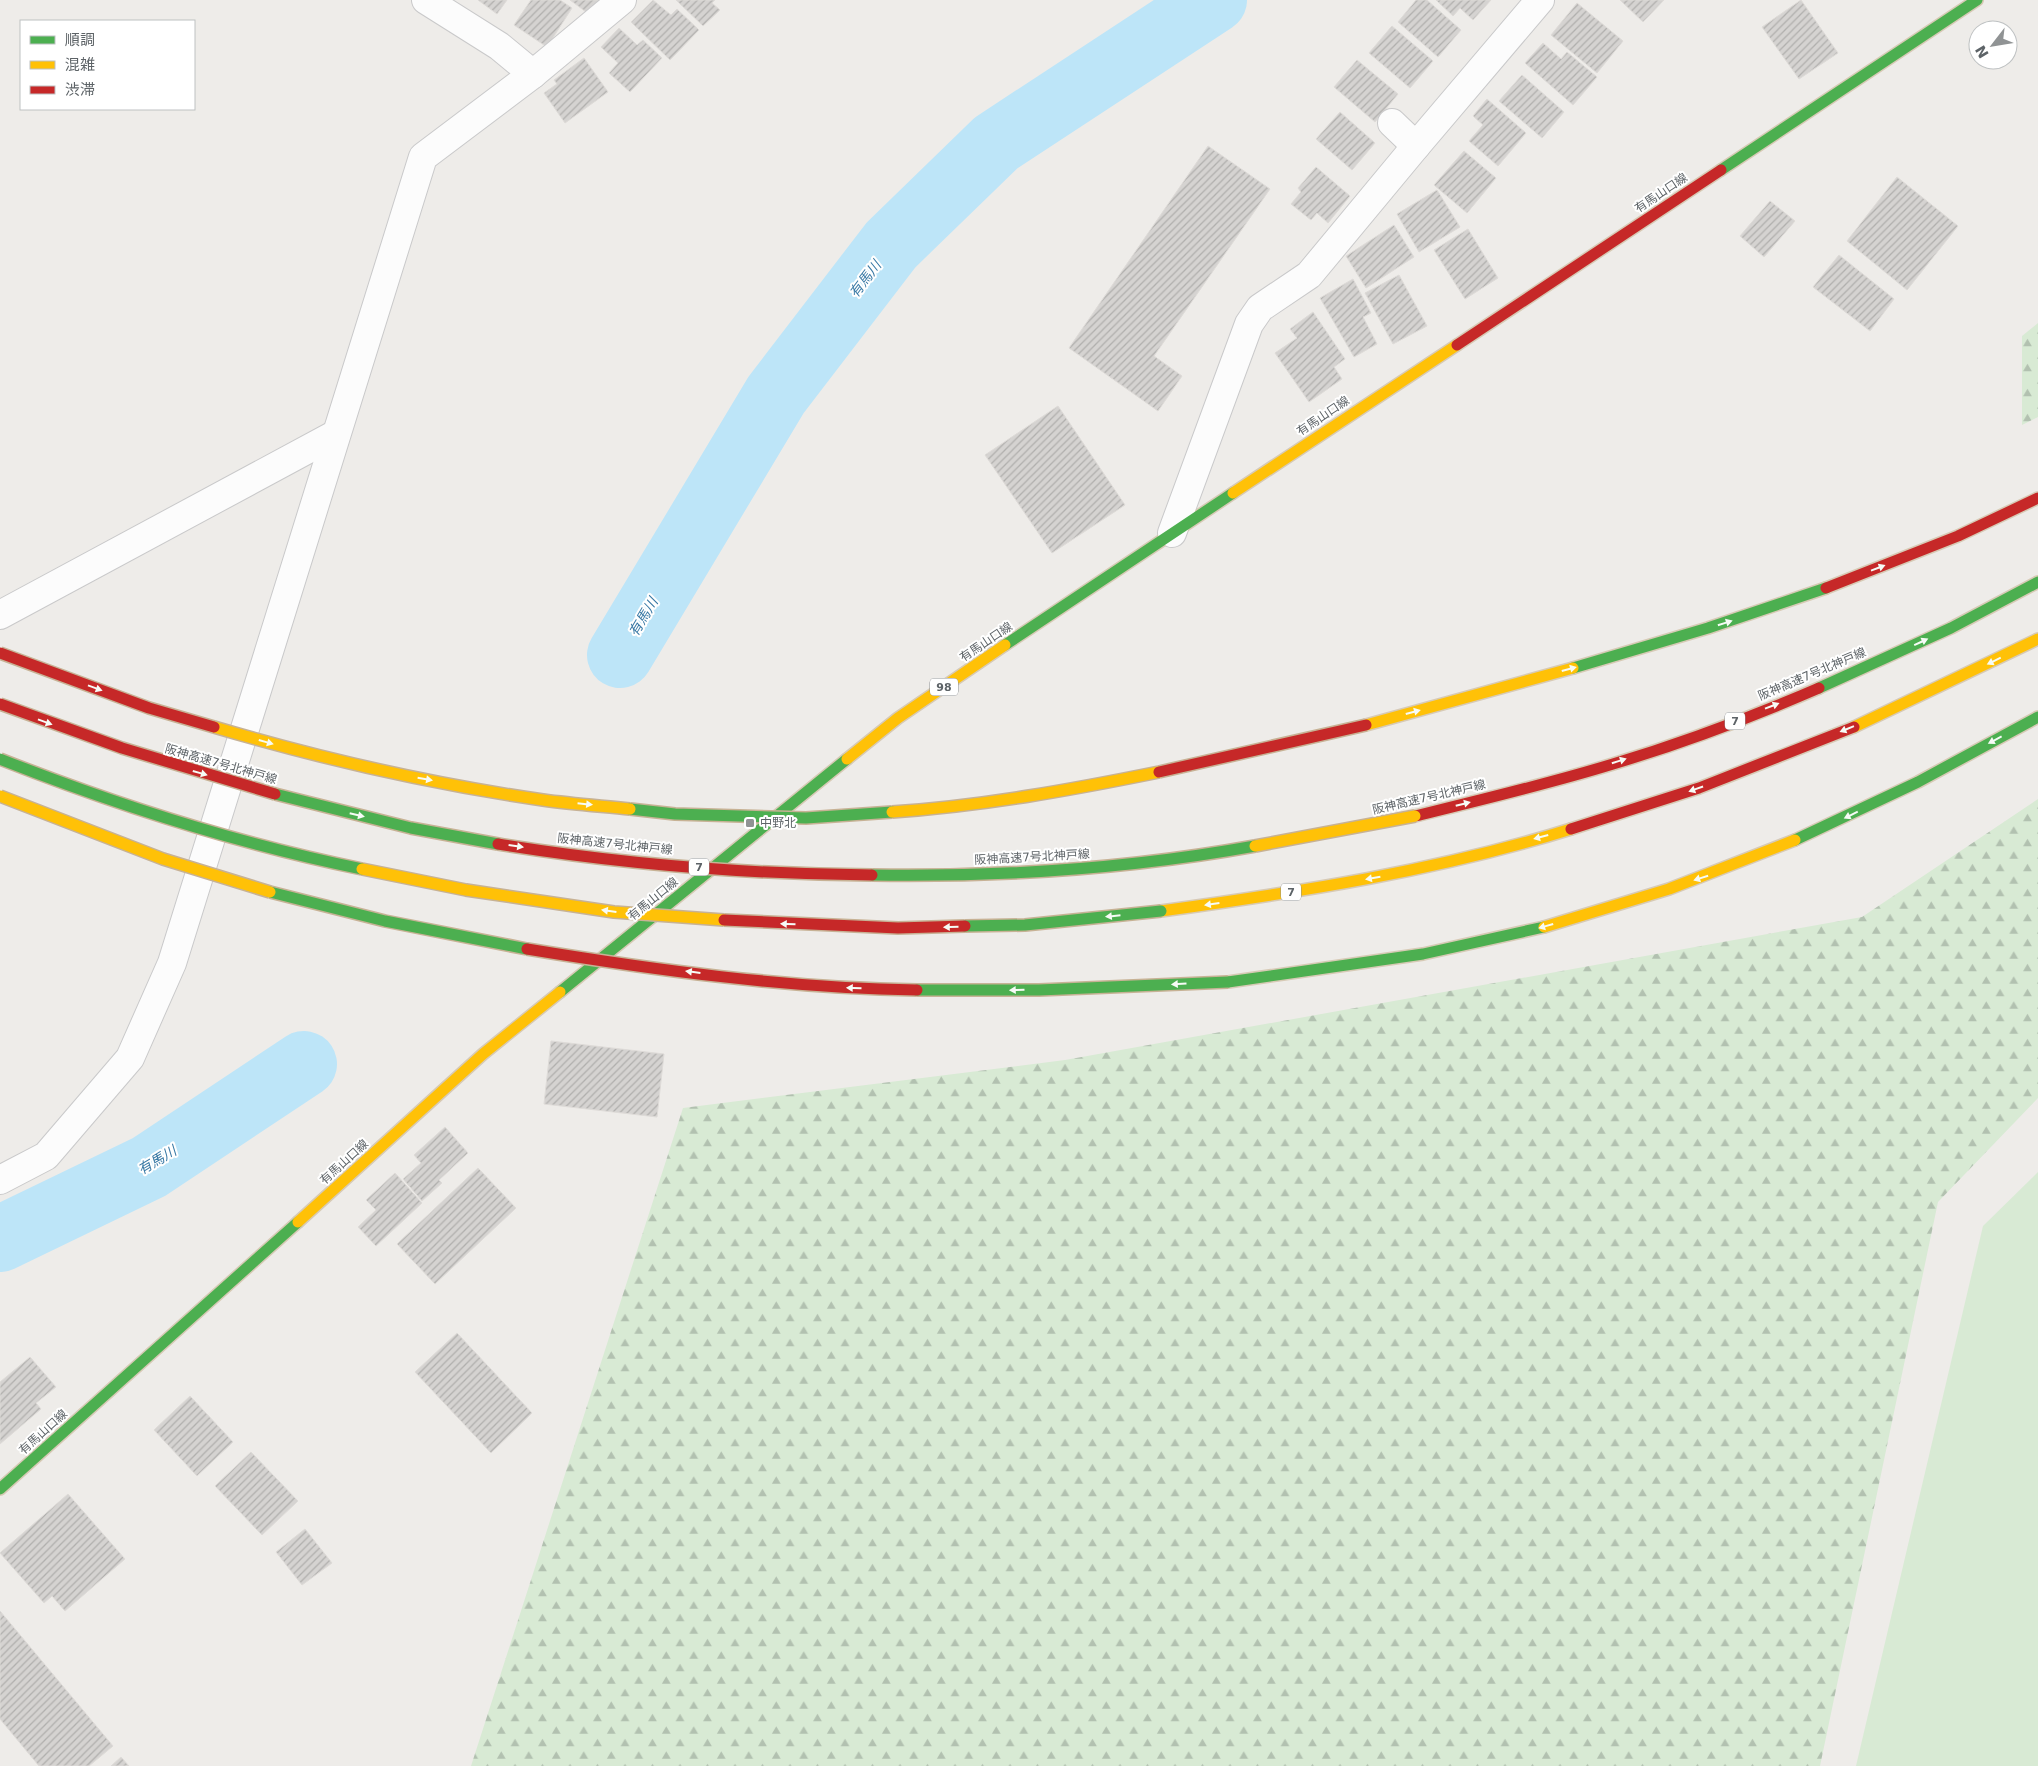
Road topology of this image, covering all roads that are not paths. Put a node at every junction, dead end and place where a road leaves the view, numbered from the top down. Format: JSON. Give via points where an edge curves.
{"nodes":[{"id":1,"x":426,"y":0,"type":"edge"},
{"id":2,"x":622,"y":0,"type":"edge"},
{"id":3,"x":1540,"y":0,"type":"edge"},
{"id":4,"x":1977,"y":0,"type":"edge"},
{"id":5,"x":533,"y":74,"type":"junction"},
{"id":6,"x":1392,"y":123,"type":"dead end"},
{"id":7,"x":1416,"y":146,"type":"junction"},
{"id":8,"x":336,"y":434,"type":"junction"},
{"id":9,"x":2038,"y":498,"type":"edge"},
{"id":10,"x":1172,"y":533,"type":"junction"},
{"id":11,"x":2038,"y":582,"type":"edge"},
{"id":12,"x":0,"y":615,"type":"edge"},
{"id":13,"x":2038,"y":639,"type":"edge"},
{"id":14,"x":0,"y":653,"type":"edge"},
{"id":15,"x":0,"y":704,"type":"edge"},
{"id":16,"x":2038,"y":717,"type":"edge"},
{"id":17,"x":0,"y":760,"type":"edge"},
{"id":18,"x":0,"y":796,"type":"edge"},
{"id":19,"x":0,"y":1180,"type":"edge"},
{"id":20,"x":0,"y":1489,"type":"edge"}],
"edges":[{"from":1,"to":5,"type":"street","via":[[499,46]]},
{"from":2,"to":5,"type":"street"},
{"from":3,"to":7,"type":"street"},
{"from":4,"to":10,"type":"main road","name":"有馬山口線","number":"98"},
{"from":5,"to":8,"type":"street","via":[[423,156]]},
{"from":6,"to":7,"type":"street"},
{"from":7,"to":10,"type":"street","via":[[1309,275],[1260,308],[1249,324]]},
{"from":8,"to":12,"type":"street"},
{"from":8,"to":19,"type":"street","via":[[172,963],[130,1058],[46,1156]]},
{"from":14,"to":9,"type":"main road","one_way":true,"bridge":true,"via":[[149,708],[285,748],[409,776],[543,800],[675,814],[806,818],[928,810],[1065,791],[1196,764],[1366,725],[1592,663],[1798,599],[1919,552]]},
{"from":10,"to":20,"type":"main road","name":"有馬山口線","number":"98","via":[[898,718],[483,1054]]},
{"from":15,"to":11,"type":"main road","name":"阪神高速7号北神戸線","number":"7","one_way":true,"bridge":true,"via":[[176,766],[323,808],[464,839],[615,859],[753,871],[907,876],[1012,873],[1142,863],[1271,844],[1415,816],[1544,783],[1678,743],[1826,685],[1969,619]]},
{"from":13,"to":17,"type":"main road","number":"7","one_way":true,"bridge":true,"via":[[1852,728],[1699,788],[1560,832],[1421,869],[1290,893],[1025,925],[898,928],[758,923],[614,912],[466,890],[319,860],[167,818]]},
{"from":16,"to":18,"type":"main road","one_way":true,"bridge":true,"via":[[1902,790],[1804,837],[1717,872],[1630,901],[1448,950],[1345,968],[1228,982],[974,991],[848,988],[580,958],[453,937],[219,877],[102,837]]}]}
